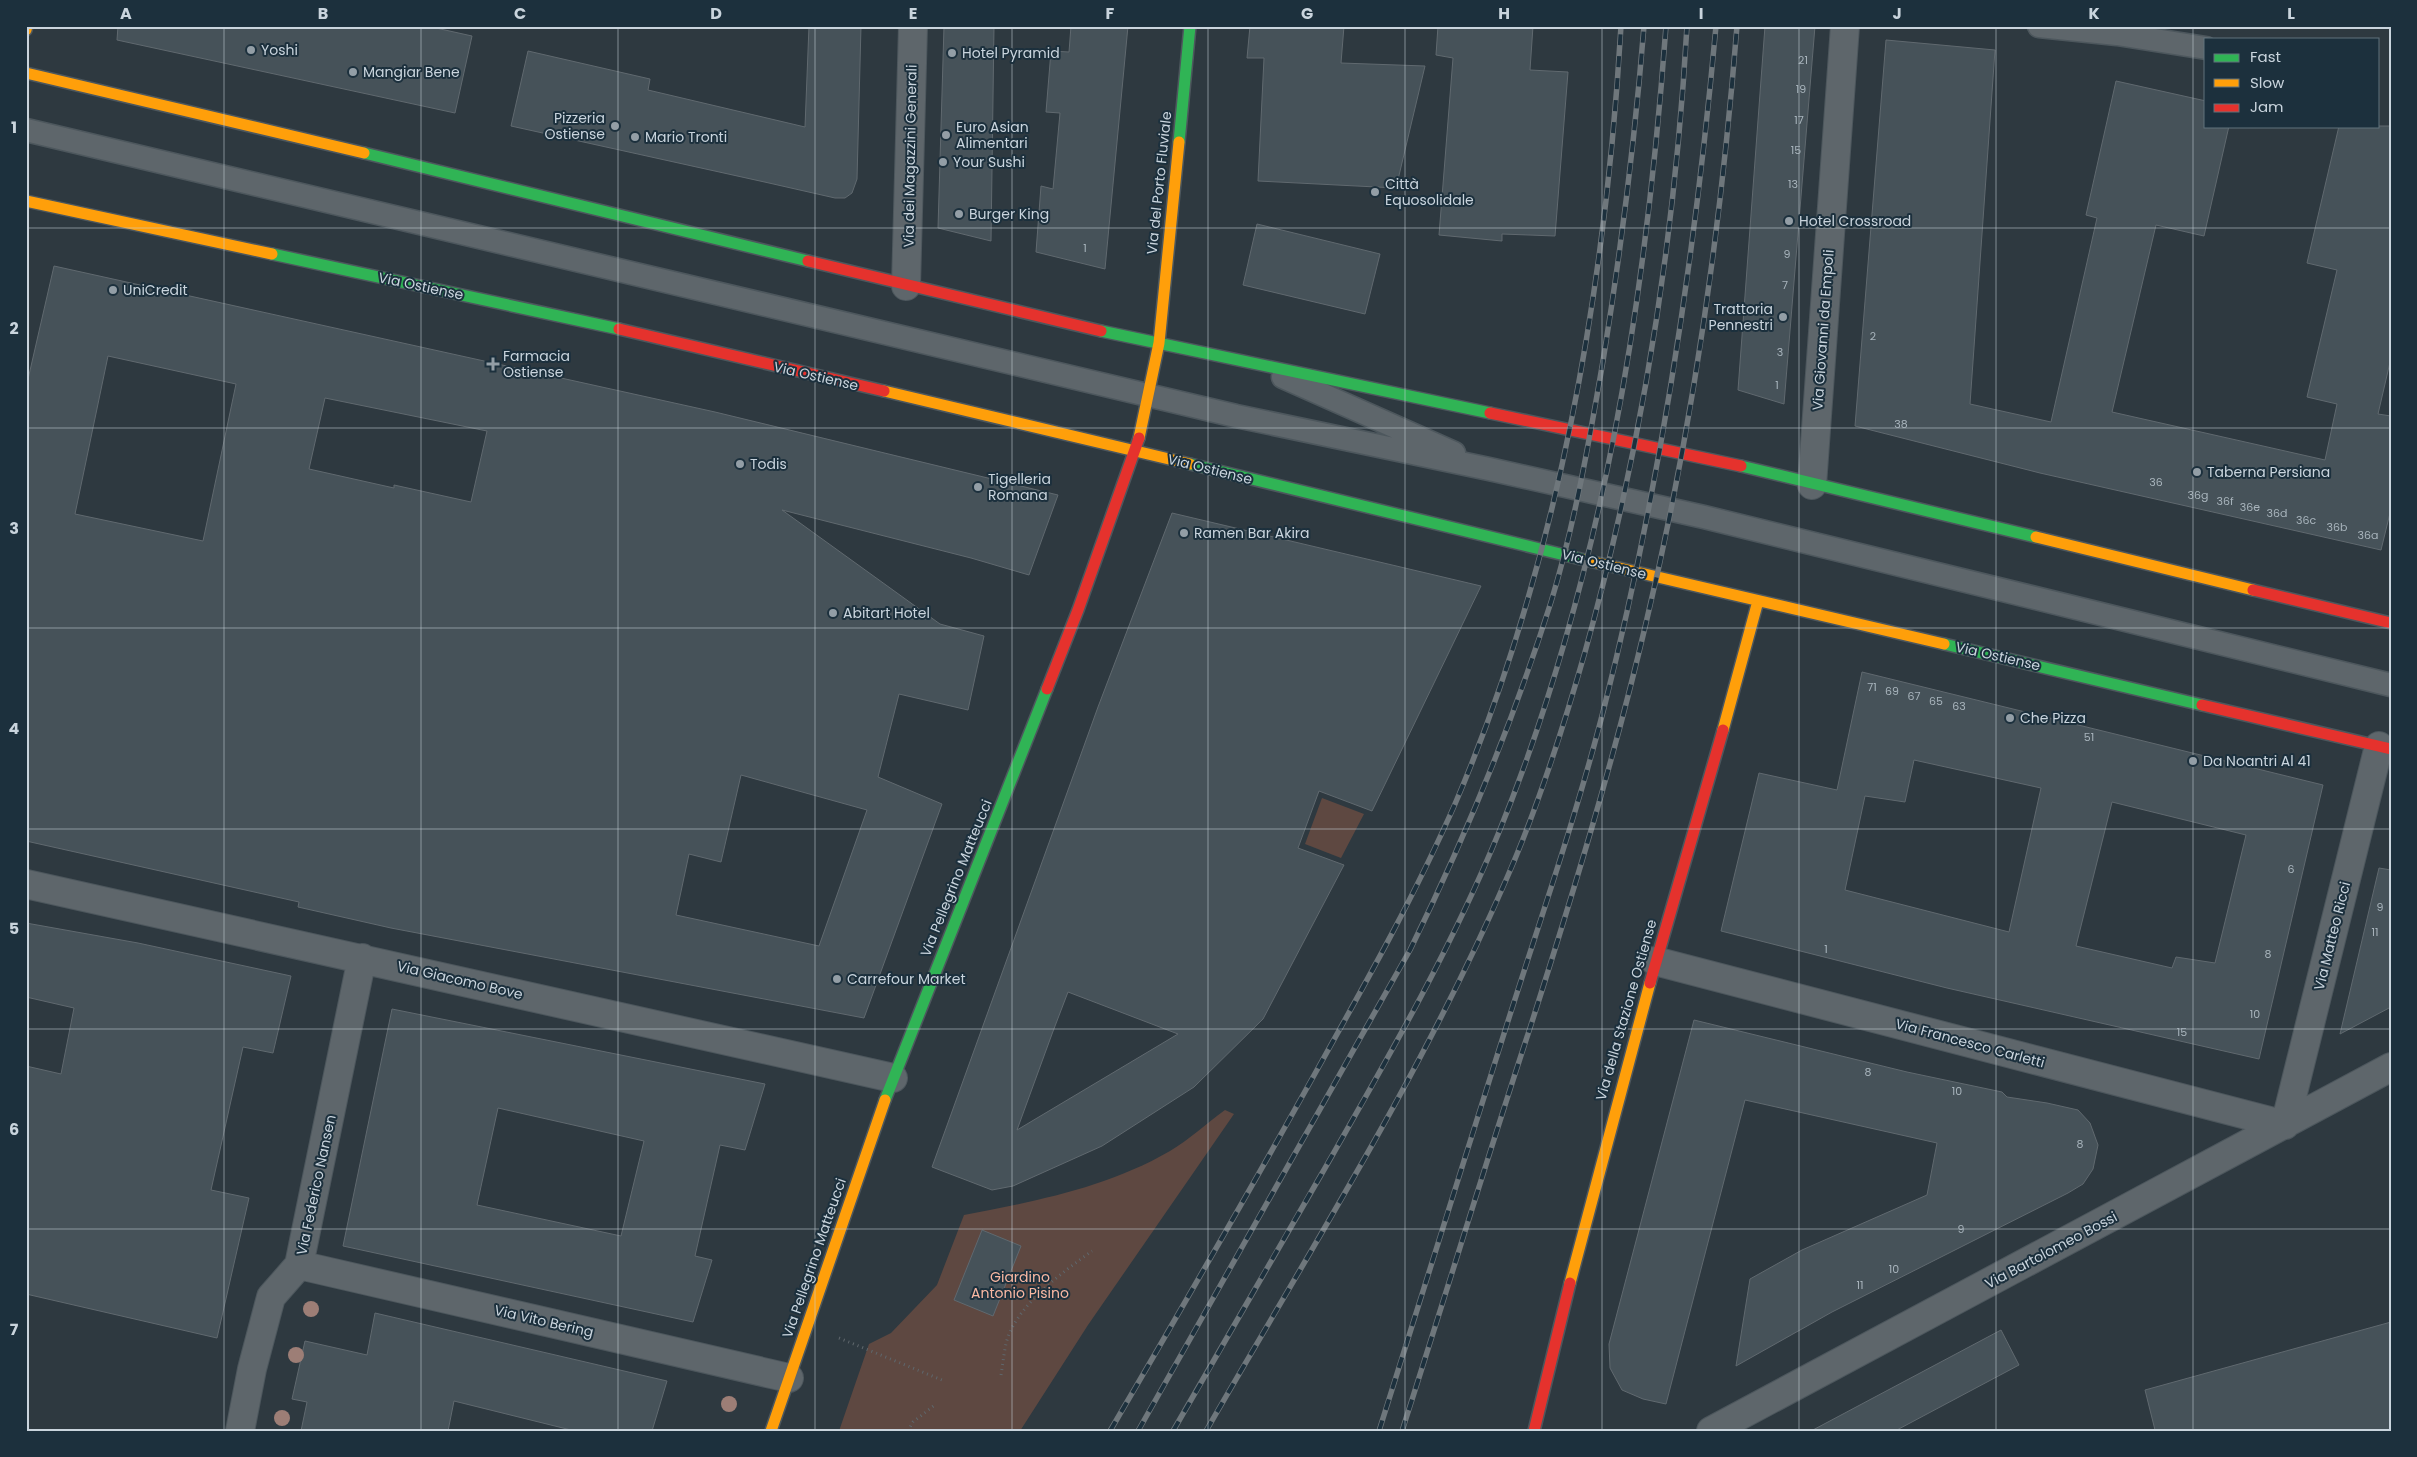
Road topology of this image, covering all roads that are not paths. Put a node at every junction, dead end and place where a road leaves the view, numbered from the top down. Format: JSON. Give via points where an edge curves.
{"nodes":[{"id":1,"x":27,"y":26,"type":"edge"},
{"id":2,"x":913,"y":26,"type":"edge"},
{"id":3,"x":1190,"y":26,"type":"edge"},
{"id":4,"x":1845,"y":26,"type":"edge"},
{"id":5,"x":2039,"y":26,"type":"edge"},
{"id":6,"x":26,"y":30,"type":"edge"},
{"id":7,"x":2204,"y":48,"type":"edge"},
{"id":8,"x":26,"y":74,"type":"edge"},
{"id":9,"x":26,"y":130,"type":"edge"},
{"id":10,"x":26,"y":201,"type":"edge"},
{"id":11,"x":906,"y":286,"type":"junction"},
{"id":12,"x":1158,"y":343,"type":"junction"},
{"id":13,"x":1249,"y":362,"type":"junction"},
{"id":14,"x":1150,"y":394,"type":"junction"},
{"id":15,"x":1136,"y":451,"type":"junction"},
{"id":16,"x":1490,"y":469,"type":"junction"},
{"id":17,"x":1812,"y":485,"type":"junction"},
{"id":18,"x":1758,"y":601,"type":"junction"},
{"id":19,"x":2391,"y":623,"type":"edge"},
{"id":20,"x":2391,"y":685,"type":"edge"},
{"id":21,"x":2385,"y":748,"type":"edge"},
{"id":22,"x":26,"y":884,"type":"edge"},
{"id":23,"x":362,"y":958,"type":"junction"},
{"id":24,"x":1655,"y":961,"type":"junction"},
{"id":25,"x":2391,"y":1067,"type":"edge"},
{"id":26,"x":893,"y":1078,"type":"junction"},
{"id":27,"x":2285,"y":1126,"type":"junction"},
{"id":28,"x":299,"y":1265,"type":"junction"},
{"id":29,"x":789,"y":1378,"type":"junction"},
{"id":30,"x":240,"y":1431,"type":"edge"},
{"id":31,"x":771,"y":1431,"type":"edge"},
{"id":32,"x":1534,"y":1431,"type":"edge"},
{"id":33,"x":1711,"y":1431,"type":"edge"}],
"edges":[{"from":1,"to":6,"type":"main road"},
{"from":2,"to":11,"type":"street","name":"Via dei Magazzini Generali"},
{"from":3,"to":12,"type":"main road","name":"Via del Porto Fluviale"},
{"from":4,"to":17,"type":"street","name":"Via Giovanni da Empoli"},
{"from":5,"to":7,"type":"lane"},
{"from":8,"to":11,"type":"main road","via":[[644,220]]},
{"from":9,"to":14,"type":"lane"},
{"from":10,"to":15,"type":"main road","name":"Via Ostiense","via":[[627,331]]},
{"from":11,"to":12,"type":"main road"},
{"from":12,"to":13,"type":"main road"},
{"from":12,"to":14,"type":"main road"},
{"from":13,"to":16,"type":"lane"},
{"from":13,"to":17,"type":"main road","via":[[1693,455]]},
{"from":14,"to":15,"type":"main road","name":"Via Pellegrino Matteucci"},
{"from":14,"to":16,"type":"lane","via":[[1255,420]]},
{"from":15,"to":18,"type":"main road","name":"Via Ostiense"},
{"from":15,"to":26,"type":"main road","name":"Via Pellegrino Matteucci","via":[[1078,610]]},
{"from":16,"to":20,"type":"lane","via":[[1704,517]]},
{"from":17,"to":19,"type":"main road"},
{"from":18,"to":21,"type":"main road","name":"Via Ostiense"},
{"from":18,"to":24,"type":"main road","name":"Via della Stazione Ostiense"},
{"from":21,"to":27,"type":"street","name":"Via Matteo Ricci"},
{"from":22,"to":23,"type":"street","name":"Via Giacomo Bove"},
{"from":23,"to":26,"type":"street","name":"Via Giacomo Bove"},
{"from":23,"to":28,"type":"street","name":"Via Federico Nansen"},
{"from":24,"to":27,"type":"street","name":"Via Francesco Carletti"},
{"from":24,"to":32,"type":"main road","name":"Via della Stazione Ostiense","via":[[1561,1314]]},
{"from":25,"to":27,"type":"street","name":"Via Bartolomeo Bossi"},
{"from":26,"to":29,"type":"main road","name":"Via Pellegrino Matteucci"},
{"from":27,"to":33,"type":"street","name":"Via Bartolomeo Bossi"},
{"from":28,"to":29,"type":"street","name":"Via Vito Bering"},
{"from":28,"to":30,"type":"street","name":"Via Federico Nansen","via":[[271,1297]]},
{"from":29,"to":31,"type":"main road","name":"Via Pellegrino Matteucci"}]}
